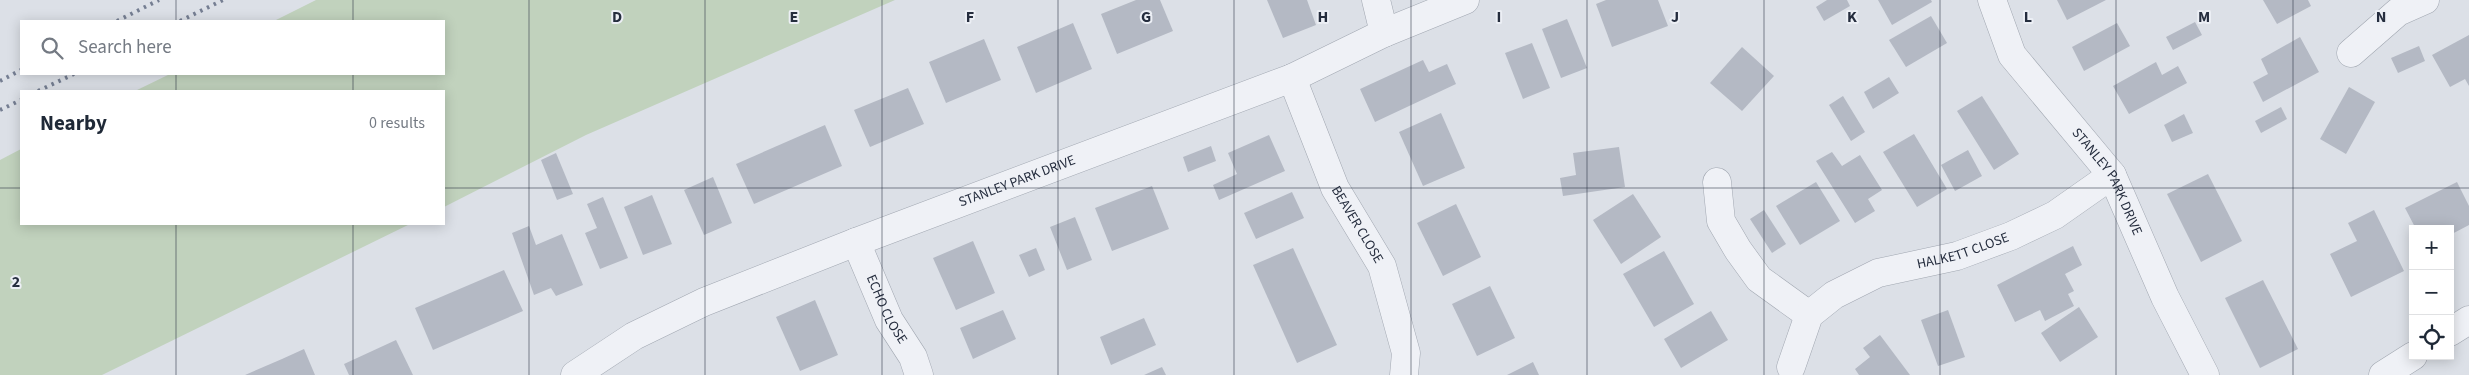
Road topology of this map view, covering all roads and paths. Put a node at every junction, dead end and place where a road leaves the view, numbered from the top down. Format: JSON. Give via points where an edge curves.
{"nodes":[{"id":1,"x":1376,"y":0,"type":"edge"},
{"id":2,"x":1464,"y":0,"type":"edge"},
{"id":3,"x":1992,"y":0,"type":"edge"},
{"id":4,"x":2425,"y":0,"type":"edge"},
{"id":5,"x":2394,"y":6,"type":"edge"},
{"id":6,"x":1384,"y":33,"type":"junction"},
{"id":7,"x":2351,"y":53,"type":"dead end"},
{"id":8,"x":1292,"y":78,"type":"junction"},
{"id":9,"x":2112,"y":175,"type":"junction"},
{"id":10,"x":1717,"y":182,"type":"dead end"},
{"id":11,"x":856,"y":242,"type":"junction"},
{"id":12,"x":1809,"y":315,"type":"junction"},
{"id":13,"x":2469,"y":320,"type":"edge"},
{"id":14,"x":2454,"y":329,"type":"edge"},
{"id":15,"x":2409,"y":359,"type":"edge"},
{"id":16,"x":1792,"y":367,"type":"dead end"},
{"id":17,"x":576,"y":375,"type":"edge"},
{"id":18,"x":919,"y":375,"type":"edge"},
{"id":19,"x":1404,"y":375,"type":"edge"},
{"id":20,"x":2205,"y":375,"type":"edge"},
{"id":21,"x":2383,"y":375,"type":"edge"}],
"edges":[{"from":1,"to":6,"type":"street"},
{"from":2,"to":6,"type":"street","name":"STANLEY PARK DRIVE"},
{"from":3,"to":9,"type":"street","name":"STANLEY PARK DRIVE","via":[[2012,55]]},
{"from":4,"to":5,"type":"street"},
{"from":5,"to":7,"type":"street"},
{"from":6,"to":8,"type":"street","name":"STANLEY PARK DRIVE"},
{"from":8,"to":11,"type":"street","name":"STANLEY PARK DRIVE"},
{"from":8,"to":19,"type":"street","name":"BEAVER CLOSE","via":[[1335,188],[1382,266],[1406,353]]},
{"from":9,"to":12,"type":"street","name":"HALKETT CLOSE","via":[[2054,215],[2011,236],[1957,256],[1878,273],[1834,295]]},
{"from":9,"to":20,"type":"street","name":"STANLEY PARK DRIVE","via":[[2165,297]]},
{"from":10,"to":12,"type":"street","via":[[1721,222],[1743,257],[1759,279]]},
{"from":11,"to":17,"type":"street","name":"STANLEY PARK DRIVE","via":[[704,302],[634,336]]},
{"from":11,"to":18,"type":"street","name":"ECHO CLOSE","via":[[889,320]]},
{"from":12,"to":16,"type":"street"},
{"from":13,"to":14,"type":"street"},
{"from":15,"to":21,"type":"street"}]}
